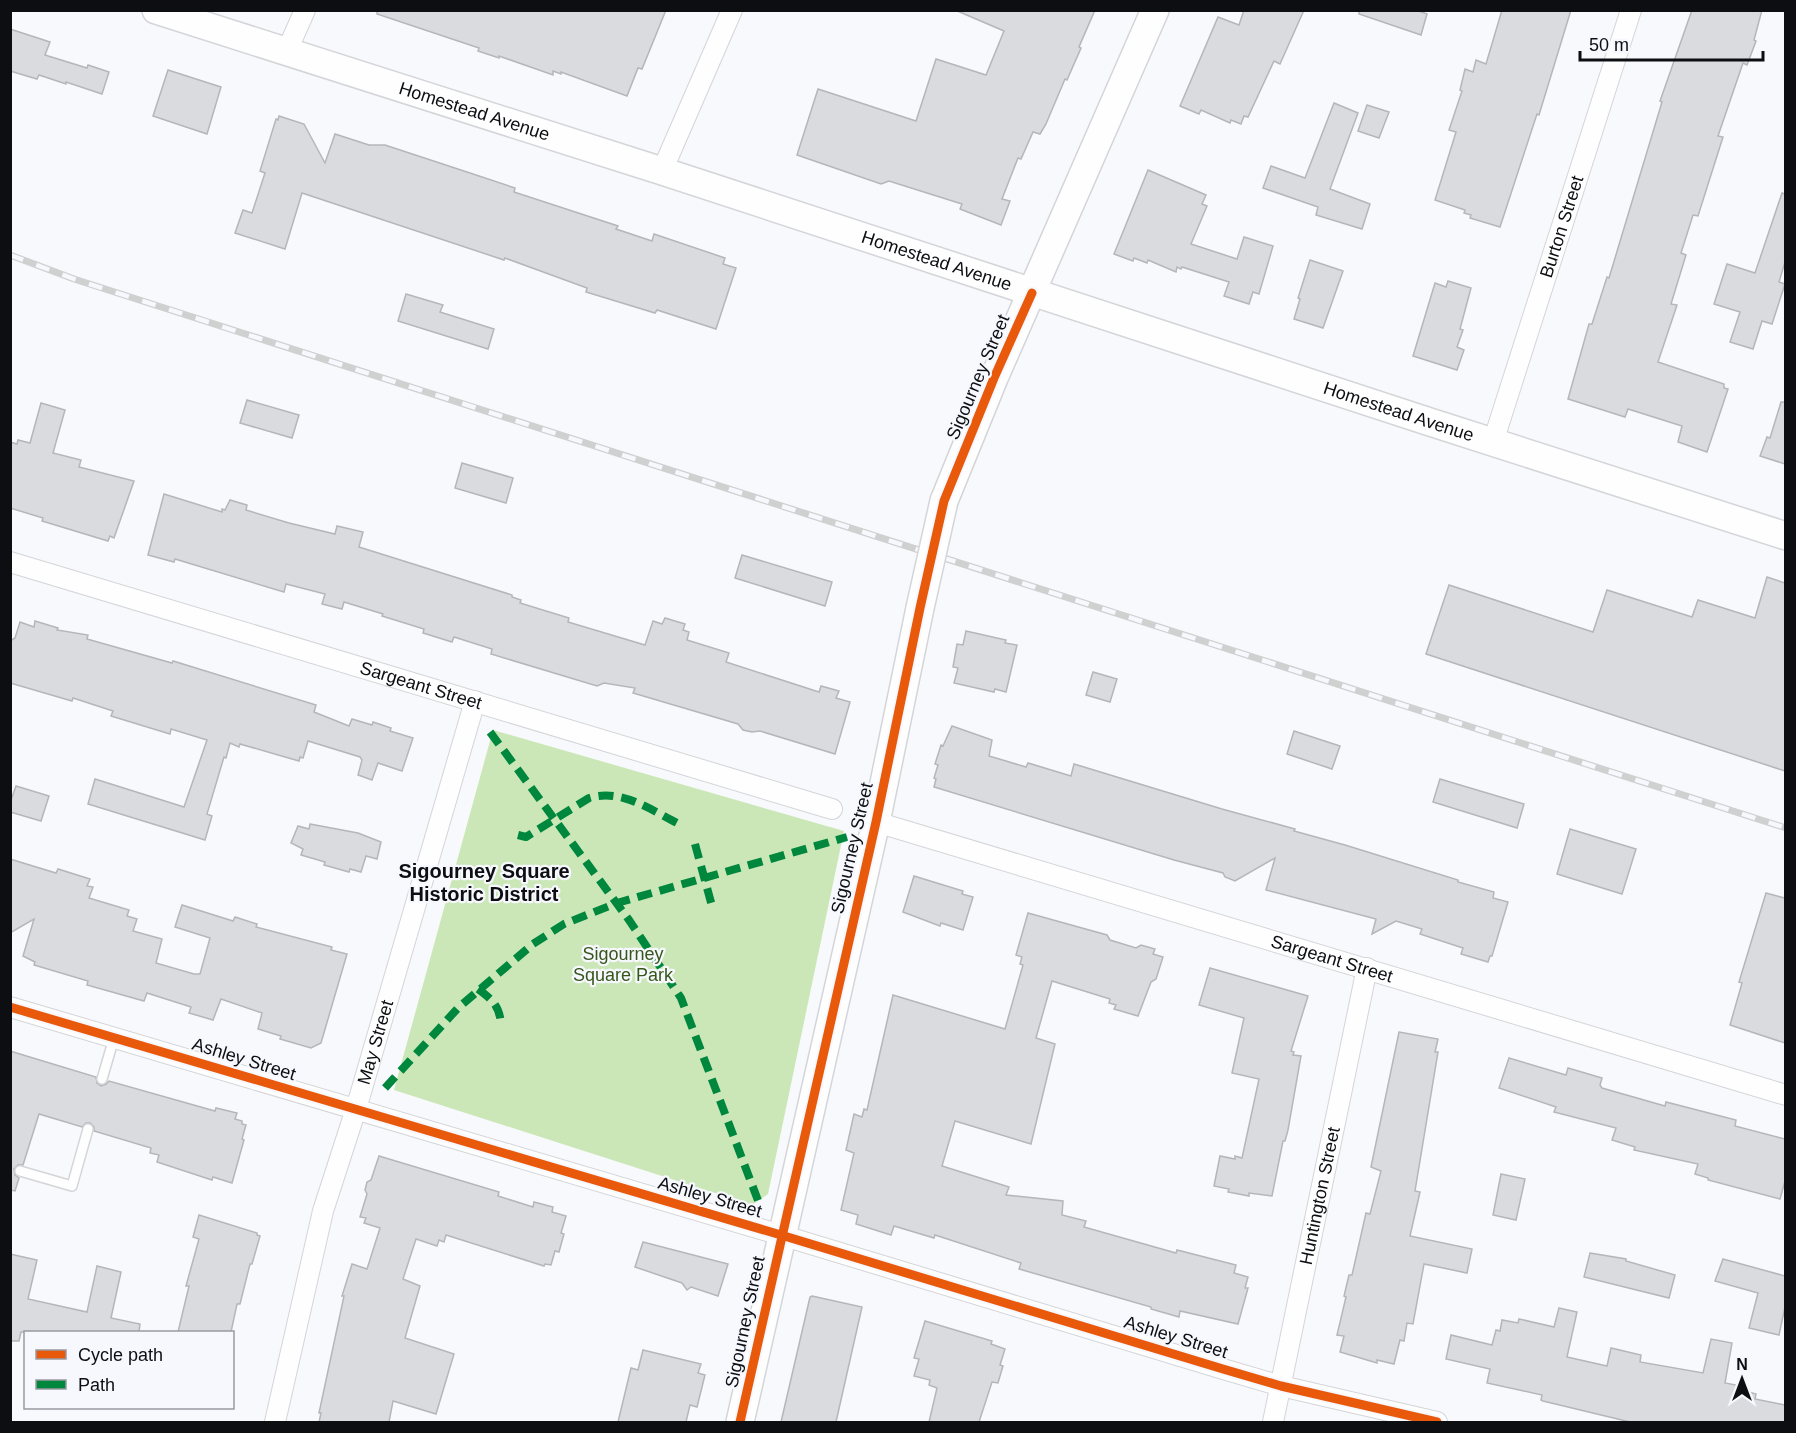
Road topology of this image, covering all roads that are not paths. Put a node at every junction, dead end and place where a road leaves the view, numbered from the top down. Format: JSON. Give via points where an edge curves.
{"nodes":[{"id":1,"x":156,"y":10,"type":"edge"},
{"id":2,"x":305,"y":10,"type":"edge"},
{"id":3,"x":732,"y":10,"type":"edge"},
{"id":4,"x":1155,"y":10,"type":"edge"},
{"id":5,"x":1631,"y":10,"type":"edge"},
{"id":6,"x":286,"y":53,"type":"junction"},
{"id":7,"x":662,"y":171,"type":"junction"},
{"id":8,"x":1032,"y":293,"type":"junction"},
{"id":9,"x":1493,"y":442,"type":"junction"},
{"id":10,"x":1785,"y":536,"type":"edge"},
{"id":11,"x":10,"y":562,"type":"edge"},
{"id":12,"x":475,"y":701,"type":"junction"},
{"id":13,"x":832,"y":809,"type":"dead end"},
{"id":14,"x":876,"y":822,"type":"junction"},
{"id":15,"x":1367,"y":969,"type":"junction"},
{"id":16,"x":10,"y":1007,"type":"edge"},
{"id":17,"x":114,"y":1038,"type":"junction"},
{"id":18,"x":102,"y":1079,"type":"dead end"},
{"id":19,"x":1785,"y":1095,"type":"edge"},
{"id":20,"x":356,"y":1109,"type":"junction"},
{"id":21,"x":88,"y":1129,"type":"dead end"},
{"id":22,"x":20,"y":1171,"type":"dead end"},
{"id":23,"x":781,"y":1235,"type":"junction"},
{"id":24,"x":1281,"y":1386,"type":"junction"},
{"id":25,"x":275,"y":1422,"type":"edge"},
{"id":26,"x":740,"y":1422,"type":"edge"},
{"id":27,"x":1273,"y":1422,"type":"edge"},
{"id":28,"x":1437,"y":1422,"type":"edge"}],
"edges":[{"from":1,"to":6,"type":"main road","name":"Homestead Avenue"},
{"from":2,"to":6,"type":"street"},
{"from":3,"to":7,"type":"street"},
{"from":4,"to":8,"type":"main road","name":"Sigourney Street"},
{"from":5,"to":9,"type":"street","name":"Burton Street"},
{"from":6,"to":7,"type":"main road","name":"Homestead Avenue"},
{"from":7,"to":8,"type":"main road","name":"Homestead Avenue"},
{"from":8,"to":9,"type":"main road","name":"Homestead Avenue"},
{"from":8,"to":14,"type":"main road","name":"Sigourney Street","bridge":true,"via":[[944,501]]},
{"from":9,"to":10,"type":"main road","name":"Homestead Avenue"},
{"from":11,"to":12,"type":"street","name":"Sargeant Street"},
{"from":12,"to":13,"type":"street","name":"Sargeant Street"},
{"from":12,"to":20,"type":"street","name":"May Street"},
{"from":14,"to":15,"type":"street","name":"Sargeant Street"},
{"from":14,"to":23,"type":"main road","name":"Sigourney Street"},
{"from":15,"to":19,"type":"street","name":"Sargeant Street"},
{"from":15,"to":24,"type":"street","name":"Huntington Street"},
{"from":16,"to":17,"type":"street","name":"Ashley Street"},
{"from":17,"to":18,"type":"lane"},
{"from":17,"to":20,"type":"street","name":"Ashley Street"},
{"from":20,"to":23,"type":"street","name":"Ashley Street"},
{"from":20,"to":25,"type":"street","name":"May Street","via":[[323,1211]]},
{"from":21,"to":22,"type":"lane","via":[[72,1186]]},
{"from":23,"to":24,"type":"street","name":"Ashley Street"},
{"from":23,"to":26,"type":"main road","name":"Sigourney Street"},
{"from":24,"to":27,"type":"street","name":"Huntington Street"},
{"from":24,"to":28,"type":"street","name":"Ashley Street"}]}
